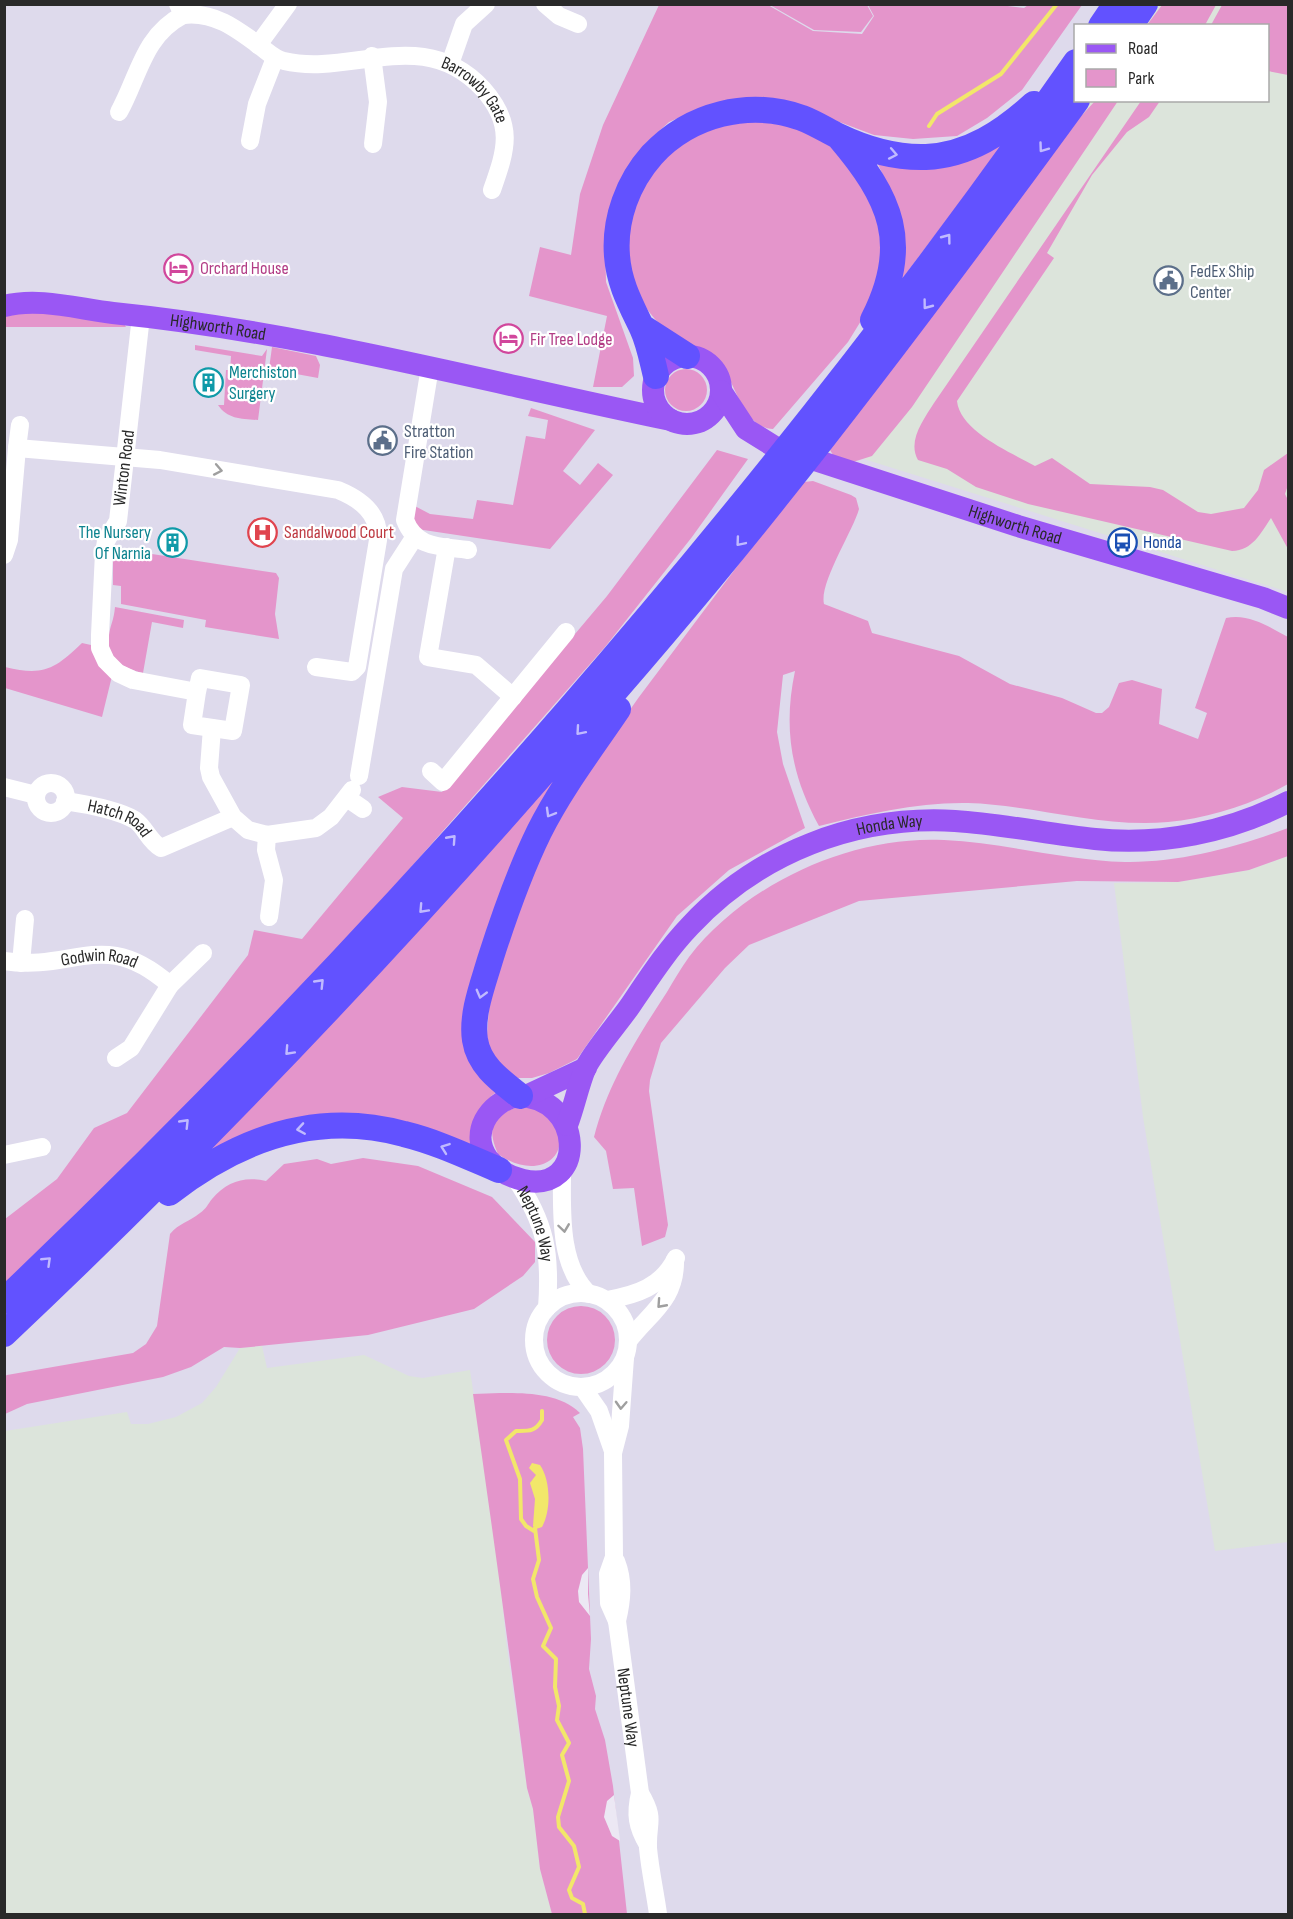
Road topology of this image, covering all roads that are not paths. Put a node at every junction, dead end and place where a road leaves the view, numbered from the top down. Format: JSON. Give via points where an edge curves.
{"nodes":[{"id":1,"x":288,"y":4,"type":"edge"},
{"id":2,"x":486,"y":4,"type":"edge"},
{"id":3,"x":545,"y":4,"type":"edge"},
{"id":4,"x":1116,"y":4,"type":"edge"},
{"id":5,"x":1145,"y":4,"type":"edge"},
{"id":6,"x":180,"y":10,"type":"edge"},
{"id":7,"x":578,"y":24,"type":"dead end"},
{"id":8,"x":1102,"y":24,"type":"edge"},
{"id":9,"x":1131,"y":24,"type":"edge"},
{"id":10,"x":258,"y":45,"type":"junction"},
{"id":11,"x":372,"y":56,"type":"junction"},
{"id":12,"x":274,"y":58,"type":"junction"},
{"id":13,"x":450,"y":64,"type":"junction"},
{"id":14,"x":1072,"y":67,"type":"edge"},
{"id":15,"x":1076,"y":102,"type":"edge"},
{"id":16,"x":119,"y":112,"type":"dead end"},
{"id":17,"x":838,"y":136,"type":"junction"},
{"id":18,"x":250,"y":141,"type":"dead end"},
{"id":19,"x":374,"y":144,"type":"dead end"},
{"id":20,"x":492,"y":190,"type":"dead end"},
{"id":21,"x":4,"y":306,"type":"edge"},
{"id":22,"x":141,"y":315,"type":"junction"},
{"id":23,"x":642,"y":327,"type":"junction"},
{"id":24,"x":687,"y":356,"type":"junction"},
{"id":25,"x":430,"y":367,"type":"junction"},
{"id":26,"x":848,"y":368,"type":"junction"},
{"id":27,"x":655,"y":380,"type":"junction"},
{"id":28,"x":721,"y":391,"type":"junction"},
{"id":29,"x":600,"y":403,"type":"junction"},
{"id":30,"x":830,"y":409,"type":"junction"},
{"id":31,"x":671,"y":420,"type":"junction"},
{"id":32,"x":696,"y":422,"type":"junction"},
{"id":33,"x":20,"y":425,"type":"dead end"},
{"id":34,"x":746,"y":429,"type":"junction"},
{"id":35,"x":17,"y":448,"type":"junction"},
{"id":36,"x":125,"y":457,"type":"junction"},
{"id":37,"x":414,"y":538,"type":"junction"},
{"id":38,"x":447,"y":547,"type":"junction"},
{"id":39,"x":468,"y":550,"type":"dead end"},
{"id":40,"x":4,"y":555,"type":"edge"},
{"id":41,"x":1288,"y":608,"type":"edge"},
{"id":42,"x":566,"y":632,"type":"dead end"},
{"id":43,"x":646,"y":656,"type":"junction"},
{"id":44,"x":316,"y":667,"type":"dead end"},
{"id":45,"x":198,"y":692,"type":"junction"},
{"id":46,"x":513,"y":697,"type":"junction"},
{"id":47,"x":212,"y":728,"type":"junction"},
{"id":48,"x":431,"y":771,"type":"dead end"},
{"id":49,"x":4,"y":787,"type":"edge"},
{"id":50,"x":353,"y":788,"type":"junction"},
{"id":51,"x":1288,"y":802,"type":"edge"},
{"id":52,"x":363,"y":809,"type":"dead end"},
{"id":53,"x":233,"y":817,"type":"junction"},
{"id":54,"x":267,"y":835,"type":"junction"},
{"id":55,"x":269,"y":918,"type":"dead end"},
{"id":56,"x":25,"y":919,"type":"dead end"},
{"id":57,"x":203,"y":953,"type":"dead end"},
{"id":58,"x":13,"y":962,"type":"edge"},
{"id":59,"x":170,"y":985,"type":"junction"},
{"id":60,"x":116,"y":1058,"type":"dead end"},
{"id":61,"x":586,"y":1068,"type":"junction"},
{"id":62,"x":523,"y":1096,"type":"junction"},
{"id":63,"x":567,"y":1125,"type":"junction"},
{"id":64,"x":42,"y":1147,"type":"dead end"},
{"id":65,"x":4,"y":1155,"type":"edge"},
{"id":66,"x":562,"y":1170,"type":"junction"},
{"id":67,"x":507,"y":1174,"type":"junction"},
{"id":68,"x":103,"y":1241,"type":"junction"},
{"id":69,"x":589,"y":1294,"type":"junction"},
{"id":70,"x":607,"y":1300,"type":"junction"},
{"id":71,"x":4,"y":1301,"type":"edge"},
{"id":72,"x":547,"y":1308,"type":"junction"},
{"id":73,"x":4,"y":1334,"type":"edge"},
{"id":74,"x":627,"y":1349,"type":"junction"},
{"id":75,"x":583,"y":1388,"type":"junction"},
{"id":76,"x":613,"y":1453,"type":"junction"},
{"id":77,"x":658,"y":1914,"type":"edge"}],
"edges":[{"from":1,"to":10,"type":"street"},
{"from":2,"to":13,"type":"street","via":[[464,24]]},
{"from":3,"to":7,"type":"street","via":[[559,16]]},
{"from":4,"to":8,"type":"highway"},
{"from":5,"to":9,"type":"highway"},
{"from":6,"to":10,"type":"street","via":[[212,17]]},
{"from":6,"to":16,"type":"street","via":[[148,46]]},
{"from":10,"to":12,"type":"street"},
{"from":11,"to":12,"type":"street","name":"Barrowby Gate","via":[[316,64]]},
{"from":11,"to":13,"type":"street","name":"Barrowby Gate","via":[[417,56]]},
{"from":11,"to":19,"type":"street","via":[[378,102]]},
{"from":12,"to":18,"type":"street","via":[[259,98]]},
{"from":13,"to":20,"type":"street","name":"Barrowby Gate","via":[[488,95],[504,127],[505,151]]},
{"from":17,"to":14,"type":"highway","one_way":true,"via":[[900,156],[954,153],[1005,128]]},
{"from":26,"to":14,"type":"highway","one_way":true},
{"from":15,"to":30,"type":"highway","one_way":true,"via":[[968,250]]},
{"from":17,"to":23,"type":"highway","via":[[801,118],[751,109],[702,120],[657,150],[627,195],[617,236],[622,283]]},
{"from":17,"to":26,"type":"highway","via":[[882,196],[895,246],[880,306]]},
{"from":21,"to":22,"type":"main road","name":"Highworth Road","via":[[38,304]]},
{"from":22,"to":25,"type":"main road","name":"Highworth Road","via":[[282,336]]},
{"from":22,"to":36,"type":"street","name":"Winton Road"},
{"from":23,"to":24,"type":"highway"},
{"from":23,"to":27,"type":"highway"},
{"from":24,"to":27,"type":"main road","via":[[666,363]]},
{"from":24,"to":28,"type":"main road","via":[[711,366]]},
{"from":25,"to":29,"type":"main road","name":"Highworth Road"},
{"from":25,"to":37,"type":"street","via":[[405,515]]},
{"from":26,"to":30,"type":"highway"},
{"from":27,"to":29,"type":"main road","name":"Highworth Road","via":[[632,398]]},
{"from":27,"to":31,"type":"main road","via":[[655,402]]},
{"from":28,"to":32,"type":"main road","via":[[713,411]]},
{"from":28,"to":34,"type":"main road","name":"Highworth Road"},
{"from":29,"to":31,"type":"main road","name":"Highworth Road"},
{"from":30,"to":43,"type":"highway","one_way":true,"via":[[777,497]]},
{"from":71,"to":30,"type":"highway","one_way":true,"via":[[170,1138],[389,909],[543,737],[747,494]]},
{"from":31,"to":32,"type":"main road"},
{"from":32,"to":34,"type":"main road","name":"Highworth Road"},
{"from":33,"to":35,"type":"street"},
{"from":34,"to":41,"type":"main road","name":"Highworth Road","via":[[775,447],[802,456]]},
{"from":35,"to":36,"type":"street"},
{"from":35,"to":40,"type":"street","via":[[9,540]]},
{"from":36,"to":44,"type":"street","one_way":true,"via":[[338,490],[357,499],[371,512],[379,534],[357,667],[352,672]]},
{"from":36,"to":45,"type":"street","name":"Winton Road","via":[[118,521],[104,553],[100,648],[112,668],[133,680]]},
{"from":37,"to":38,"type":"street"},
{"from":37,"to":50,"type":"street","via":[[394,569]]},
{"from":38,"to":39,"type":"street"},
{"from":38,"to":46,"type":"street","via":[[428,657],[476,665]]},
{"from":42,"to":46,"type":"street"},
{"from":43,"to":62,"type":"highway","one_way":true,"via":[[618,710],[574,772],[540,832],[510,900],[486,974],[475,1023],[478,1051],[488,1068]]},
{"from":43,"to":68,"type":"highway","one_way":true,"via":[[444,887]]},
{"from":45,"to":47,"type":"street","via":[[192,725]]},
{"from":45,"to":47,"type":"street","via":[[200,678],[241,685],[233,731]]},
{"from":46,"to":48,"type":"street","via":[[443,782]]},
{"from":47,"to":53,"type":"street","via":[[208,768]]},
{"from":49,"to":53,"type":"street","name":"Hatch Road","via":[[36,795],[39,807],[49,813],[62,809],[65,801],[136,821],[161,848]]},
{"from":50,"to":52,"type":"street"},
{"from":50,"to":54,"type":"street","via":[[332,817],[316,828]]},
{"from":51,"to":61,"type":"main road","name":"Honda Way","via":[[1241,823],[1169,838],[1097,839],[940,820],[869,827],[817,841],[754,871],[706,909],[675,942]]},
{"from":53,"to":54,"type":"street","via":[[248,830]]},
{"from":54,"to":55,"type":"street","via":[[266,850],[274,880]]},
{"from":56,"to":58,"type":"street","name":"Godwin Road"},
{"from":57,"to":59,"type":"street"},
{"from":58,"to":59,"type":"street","name":"Godwin Road","via":[[44,963],[94,953],[110,954],[141,964]]},
{"from":59,"to":60,"type":"street","via":[[131,1048]]},
{"from":61,"to":62,"type":"main road","name":"Honda Way"},
{"from":61,"to":63,"type":"main road","name":"Honda Way"},
{"from":62,"to":63,"type":"main road","via":[[548,1105]]},
{"from":62,"to":67,"type":"main road","via":[[507,1098],[497,1105],[482,1126],[487,1158]]},
{"from":63,"to":66,"type":"main road","via":[[571,1146]]},
{"from":64,"to":65,"type":"street"},
{"from":66,"to":67,"type":"main road","via":[[544,1181],[532,1182]]},
{"from":66,"to":69,"type":"street","name":"Neptune Way","one_way":true,"via":[[563,1218],[571,1264],[578,1282]]},
{"from":67,"to":68,"type":"highway","one_way":true,"via":[[388,1130],[343,1124],[302,1128],[263,1138],[223,1156]]},
{"from":67,"to":72,"type":"street","name":"Neptune Way","via":[[535,1211],[547,1244]]},
{"from":68,"to":73,"type":"highway"},
{"from":69,"to":70,"type":"street"},
{"from":69,"to":72,"type":"street","via":[[562,1297]]},
{"from":70,"to":74,"type":"street","via":[[620,1313]]},
{"from":70,"to":74,"type":"street","one_way":true,"via":[[643,1292],[663,1276],[676,1256],[676,1276],[668,1296]]},
{"from":72,"to":75,"type":"street","via":[[535,1333],[538,1360],[556,1381]]},
{"from":74,"to":75,"type":"street","via":[[609,1379]]},
{"from":74,"to":76,"type":"street","name":"Neptune Way","one_way":true,"via":[[620,1426]]},
{"from":75,"to":76,"type":"street","name":"Neptune Way","via":[[599,1411]]},
{"from":76,"to":77,"type":"street","name":"Neptune Way","via":[[614,1557],[621,1575],[622,1602],[616,1621],[640,1793],[648,1808],[651,1828],[648,1845]]}]}
